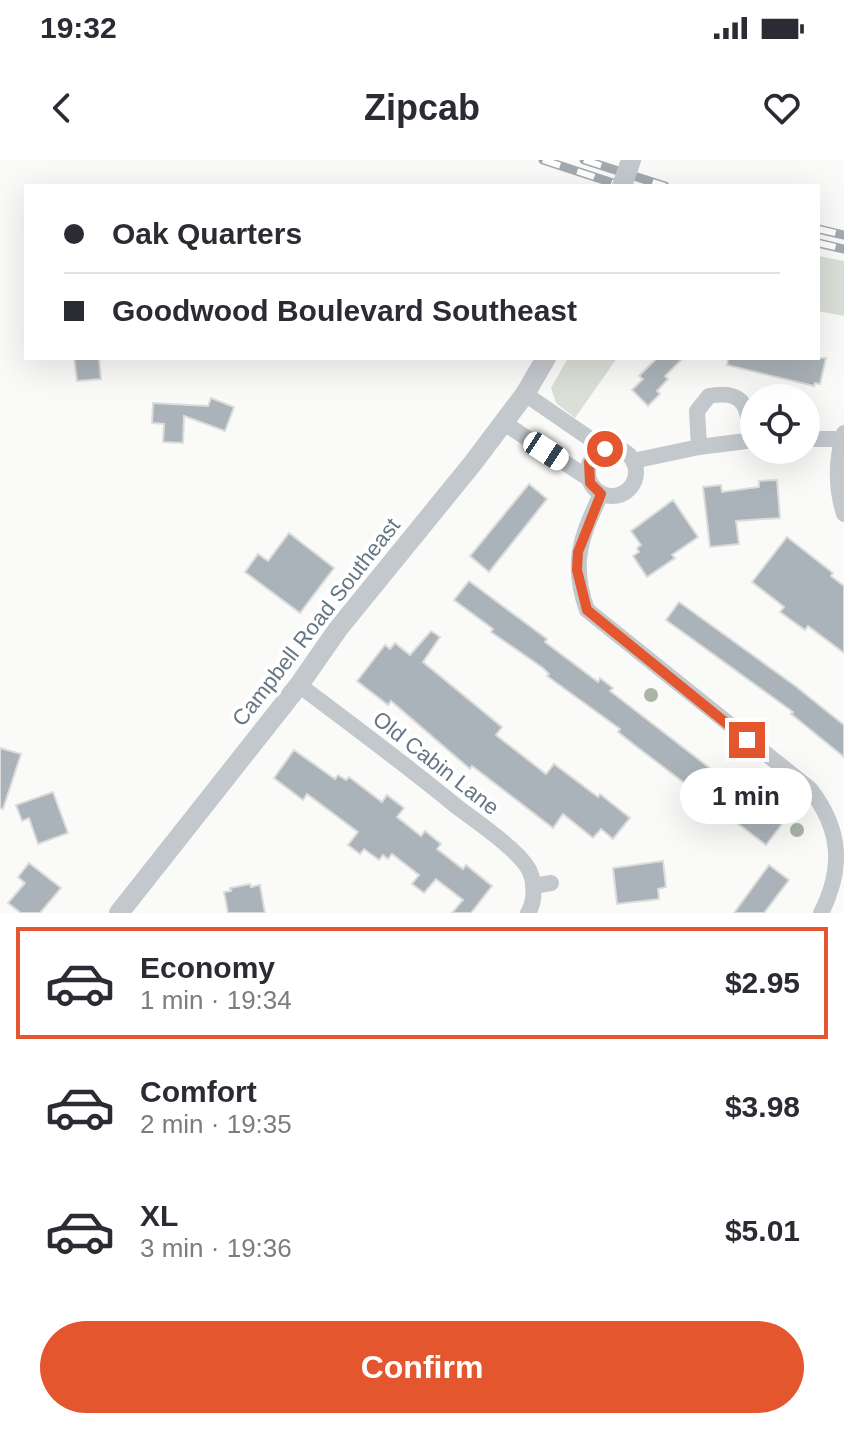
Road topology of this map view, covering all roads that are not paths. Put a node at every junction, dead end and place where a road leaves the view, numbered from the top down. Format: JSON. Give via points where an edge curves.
{"nodes":[{"id":1,"x":631,"y":160,"type":"edge"},
{"id":2,"x":623,"y":184,"type":"edge"},
{"id":3,"x":545,"y":360,"type":"edge"},
{"id":4,"x":525,"y":394,"type":"junction"},
{"id":5,"x":740,"y":400,"type":"edge"},
{"id":6,"x":504,"y":423,"type":"junction"},
{"id":7,"x":843,"y":436,"type":"edge"},
{"id":8,"x":820,"y":438,"type":"edge"},
{"id":9,"x":740,"y":442,"type":"edge"},
{"id":10,"x":699,"y":447,"type":"junction"},
{"id":11,"x":605,"y":449,"type":"junction"},
{"id":12,"x":633,"y":461,"type":"junction"},
{"id":13,"x":588,"y":478,"type":"junction"},
{"id":14,"x":601,"y":494,"type":"junction"},
{"id":15,"x":844,"y":514,"type":"edge"},
{"id":16,"x":299,"y":685,"type":"junction"},
{"id":17,"x":551,"y":883,"type":"dead end"},
{"id":18,"x":533,"y":886,"type":"junction"},
{"id":19,"x":119,"y":913,"type":"edge"},
{"id":20,"x":528,"y":913,"type":"edge"},
{"id":21,"x":821,"y":913,"type":"edge"}],
"edges":[{"from":1,"to":2,"type":"street","bridge":true},
{"from":3,"to":4,"type":"street","name":"Campbell Road Southeast"},
{"from":4,"to":6,"type":"street","name":"Campbell Road Southeast"},
{"from":4,"to":11,"type":"street"},
{"from":5,"to":10,"type":"street","via":[[709,396],[697,411]]},
{"from":6,"to":13,"type":"street"},
{"from":6,"to":16,"type":"street","name":"Campbell Road Southeast"},
{"from":7,"to":8,"type":"street"},
{"from":7,"to":15,"type":"street","via":[[838,457]]},
{"from":9,"to":10,"type":"street"},
{"from":10,"to":12,"type":"street"},
{"from":11,"to":12,"type":"street","via":[[622,450]]},
{"from":11,"to":13,"type":"street","via":[[589,462]]},
{"from":12,"to":14,"type":"street","via":[[635,478],[625,492]]},
{"from":13,"to":14,"type":"street"},
{"from":14,"to":21,"type":"street","via":[[578,552],[587,610],[810,789],[828,816],[836,849],[836,875]]},
{"from":16,"to":18,"type":"street","name":"Old Cabin Lane","via":[[505,845],[528,867]]},
{"from":16,"to":19,"type":"street","name":"Campbell Road Southeast"},
{"from":17,"to":18,"type":"street"},
{"from":18,"to":20,"type":"street"}]}
